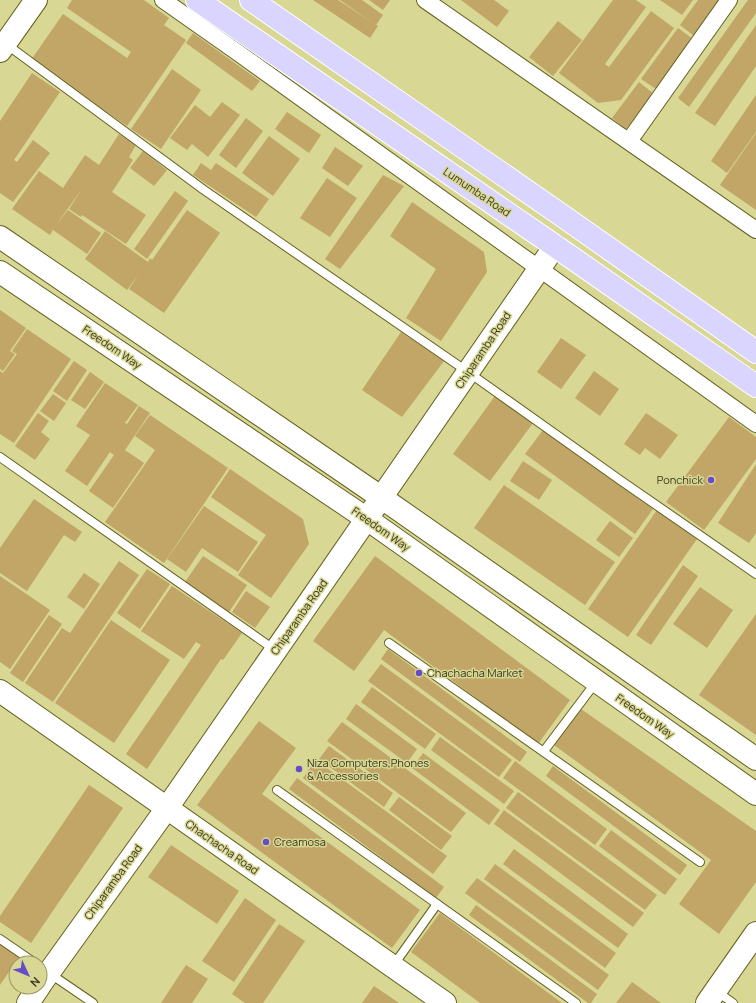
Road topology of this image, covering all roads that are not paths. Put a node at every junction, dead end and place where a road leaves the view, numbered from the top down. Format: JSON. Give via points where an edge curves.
{"nodes":[{"id":1,"x":36,"y":0,"type":"edge"},
{"id":2,"x":163,"y":0,"type":"edge"},
{"id":3,"x":197,"y":0,"type":"edge"},
{"id":4,"x":251,"y":0,"type":"edge"},
{"id":5,"x":425,"y":0,"type":"edge"},
{"id":6,"x":729,"y":0,"type":"edge"},
{"id":7,"x":2,"y":45,"type":"edge"},
{"id":8,"x":628,"y":141,"type":"junction"},
{"id":9,"x":756,"y":230,"type":"edge"},
{"id":10,"x":0,"y":236,"type":"edge"},
{"id":11,"x":555,"y":246,"type":"junction"},
{"id":12,"x":539,"y":268,"type":"junction"},
{"id":13,"x":0,"y":272,"type":"edge"},
{"id":14,"x":756,"y":352,"type":"edge"},
{"id":15,"x":468,"y":372,"type":"junction"},
{"id":16,"x":756,"y":386,"type":"edge"},
{"id":17,"x":756,"y":424,"type":"edge"},
{"id":18,"x":0,"y":457,"type":"edge"},
{"id":19,"x":382,"y":498,"type":"junction"},
{"id":20,"x":367,"y":519,"type":"junction"},
{"id":21,"x":756,"y":574,"type":"edge"},
{"id":22,"x":389,"y":643,"type":"dead end"},
{"id":23,"x":276,"y":651,"type":"junction"},
{"id":24,"x":596,"y":681,"type":"junction"},
{"id":25,"x":0,"y":691,"type":"edge"},
{"id":26,"x":544,"y":751,"type":"junction"},
{"id":27,"x":756,"y":759,"type":"edge"},
{"id":28,"x":278,"y":790,"type":"dead end"},
{"id":29,"x":756,"y":794,"type":"edge"},
{"id":30,"x":167,"y":808,"type":"junction"},
{"id":31,"x":700,"y":862,"type":"dead end"},
{"id":32,"x":437,"y":904,"type":"junction"},
{"id":33,"x":756,"y":933,"type":"edge"},
{"id":34,"x":0,"y":939,"type":"edge"},
{"id":35,"x":18,"y":955,"type":"edge"},
{"id":36,"x":48,"y":964,"type":"edge"},
{"id":37,"x":393,"y":967,"type":"junction"},
{"id":38,"x":48,"y":979,"type":"edge"},
{"id":39,"x":711,"y":997,"type":"edge"},
{"id":40,"x":92,"y":1003,"type":"edge"},
{"id":41,"x":445,"y":1003,"type":"edge"},
{"id":42,"x":576,"y":1003,"type":"edge"},
{"id":43,"x":733,"y":1003,"type":"edge"}],
"edges":[{"from":1,"to":7,"type":"main road"},
{"from":2,"to":12,"type":"street"},
{"from":3,"to":11,"type":"main road","name":"Lumumba Road"},
{"from":4,"to":14,"type":"main road"},
{"from":5,"to":8,"type":"street"},
{"from":6,"to":8,"type":"street"},
{"from":7,"to":15,"type":"lane","via":[[204,190]]},
{"from":8,"to":9,"type":"street"},
{"from":10,"to":19,"type":"main road"},
{"from":11,"to":12,"type":"main road","name":"Chiparamba Road"},
{"from":11,"to":16,"type":"main road","name":"Lumumba Road"},
{"from":12,"to":15,"type":"main road","name":"Chiparamba Road"},
{"from":12,"to":17,"type":"street"},
{"from":13,"to":20,"type":"main road","name":"Freedom Way"},
{"from":15,"to":19,"type":"main road","name":"Chiparamba Road"},
{"from":15,"to":21,"type":"lane"},
{"from":18,"to":23,"type":"lane"},
{"from":19,"to":20,"type":"main road","name":"Chiparamba Road"},
{"from":19,"to":27,"type":"main road"},
{"from":20,"to":23,"type":"main road","name":"Chiparamba Road"},
{"from":20,"to":24,"type":"main road","name":"Freedom Way"},
{"from":22,"to":26,"type":"lane"},
{"from":23,"to":30,"type":"main road","name":"Chiparamba Road"},
{"from":24,"to":26,"type":"lane"},
{"from":24,"to":29,"type":"main road","name":"Freedom Way"},
{"from":25,"to":30,"type":"main road","name":"Chachacha Road"},
{"from":26,"to":31,"type":"lane"},
{"from":28,"to":32,"type":"lane"},
{"from":30,"to":36,"type":"main road","name":"Chiparamba Road"},
{"from":30,"to":37,"type":"main road","name":"Chachacha Road"},
{"from":32,"to":37,"type":"lane"},
{"from":32,"to":42,"type":"lane"},
{"from":33,"to":39,"type":"main road"},
{"from":34,"to":35,"type":"lane"},
{"from":37,"to":41,"type":"main road","name":"Chachacha Road"},
{"from":38,"to":40,"type":"lane"},
{"from":39,"to":43,"type":"lane"}]}
